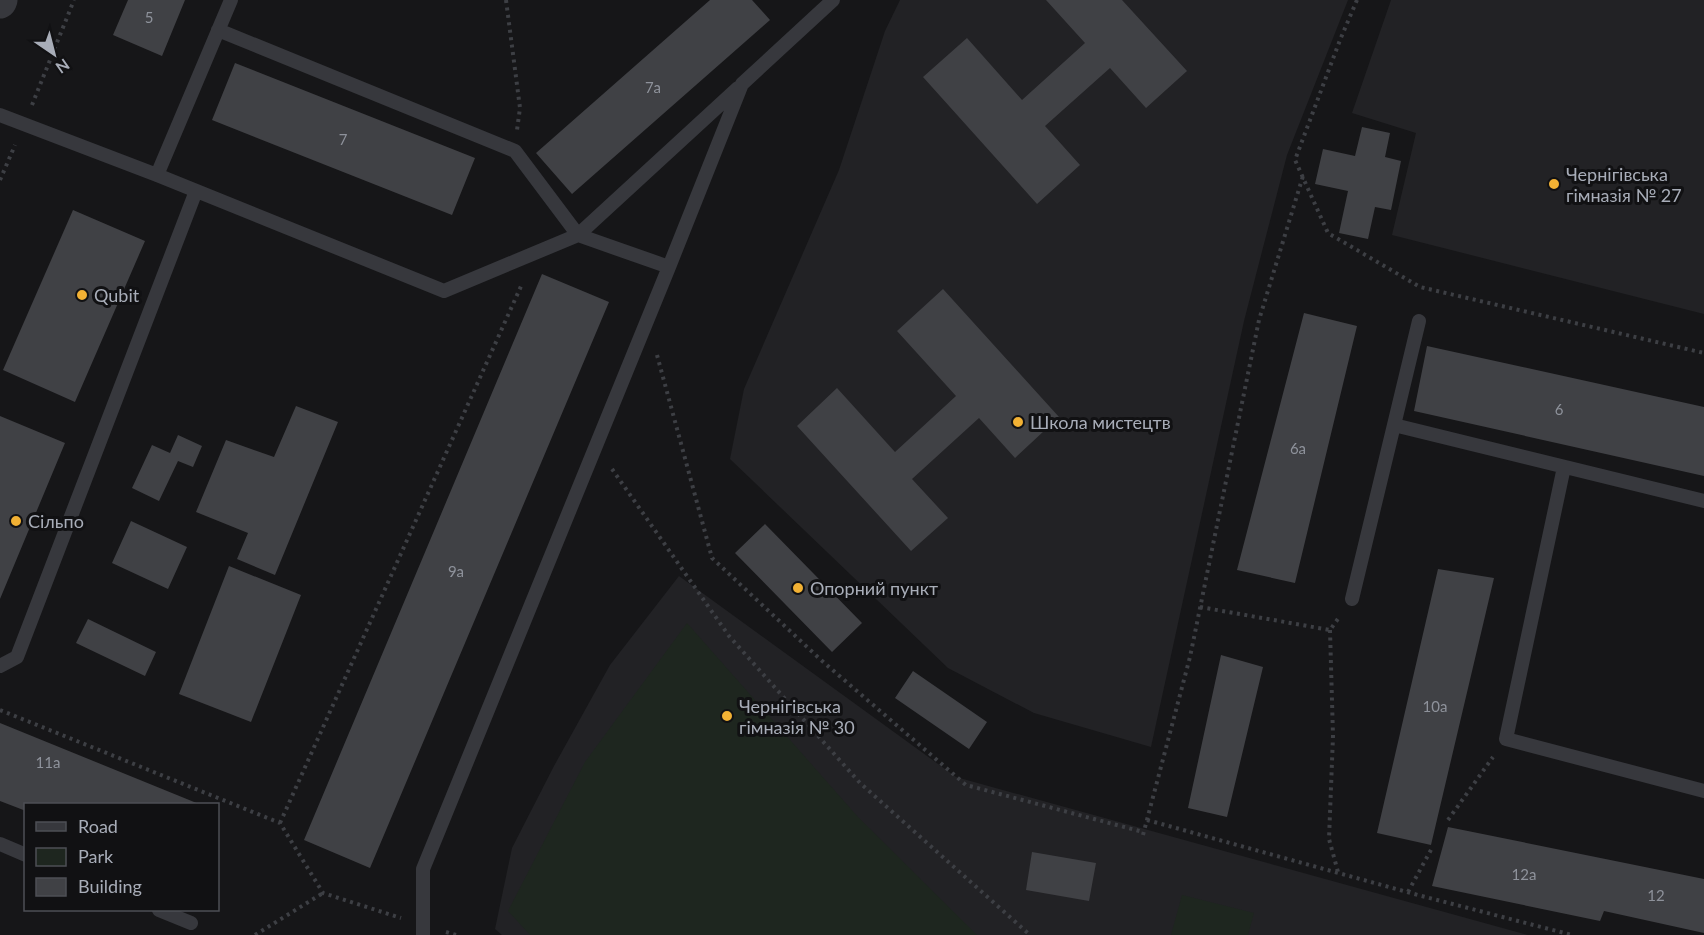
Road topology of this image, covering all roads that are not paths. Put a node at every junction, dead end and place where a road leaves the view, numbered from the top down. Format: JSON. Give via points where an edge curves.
{"nodes":[{"id":1,"x":231,"y":0,"type":"edge"},
{"id":2,"x":832,"y":0,"type":"edge"},
{"id":3,"x":218,"y":30,"type":"junction"},
{"id":4,"x":742,"y":84,"type":"junction"},
{"id":5,"x":0,"y":115,"type":"edge"},
{"id":6,"x":156,"y":175,"type":"junction"},
{"id":7,"x":196,"y":191,"type":"junction"},
{"id":8,"x":578,"y":235,"type":"junction"},
{"id":9,"x":669,"y":267,"type":"junction"},
{"id":10,"x":1419,"y":321,"type":"dead end"},
{"id":11,"x":1394,"y":425,"type":"junction"},
{"id":12,"x":1564,"y":467,"type":"junction"},
{"id":13,"x":1704,"y":501,"type":"edge"},
{"id":14,"x":1352,"y":599,"type":"road end"},
{"id":15,"x":0,"y":666,"type":"edge"},
{"id":16,"x":1704,"y":791,"type":"edge"},
{"id":17,"x":0,"y":844,"type":"edge"},
{"id":18,"x":24,"y":854,"type":"edge"},
{"id":19,"x":164,"y":911,"type":"edge"},
{"id":20,"x":191,"y":923,"type":"dead end"},
{"id":21,"x":423,"y":930,"type":"edge"}],
"edges":[{"from":1,"to":3,"type":"lane"},
{"from":2,"to":4,"type":"lane"},
{"from":3,"to":6,"type":"lane"},
{"from":3,"to":8,"type":"lane","via":[[515,152]]},
{"from":4,"to":8,"type":"lane"},
{"from":4,"to":9,"type":"lane"},
{"from":5,"to":6,"type":"lane"},
{"from":6,"to":7,"type":"lane"},
{"from":7,"to":8,"type":"lane","via":[[444,291]]},
{"from":7,"to":15,"type":"lane","via":[[17,657]]},
{"from":8,"to":9,"type":"lane"},
{"from":9,"to":21,"type":"lane","via":[[423,869]]},
{"from":10,"to":11,"type":"lane"},
{"from":11,"to":12,"type":"lane"},
{"from":11,"to":14,"type":"lane"},
{"from":12,"to":13,"type":"lane"},
{"from":12,"to":16,"type":"lane","via":[[1506,739]]},
{"from":17,"to":18,"type":"lane"},
{"from":19,"to":20,"type":"lane"}]}
